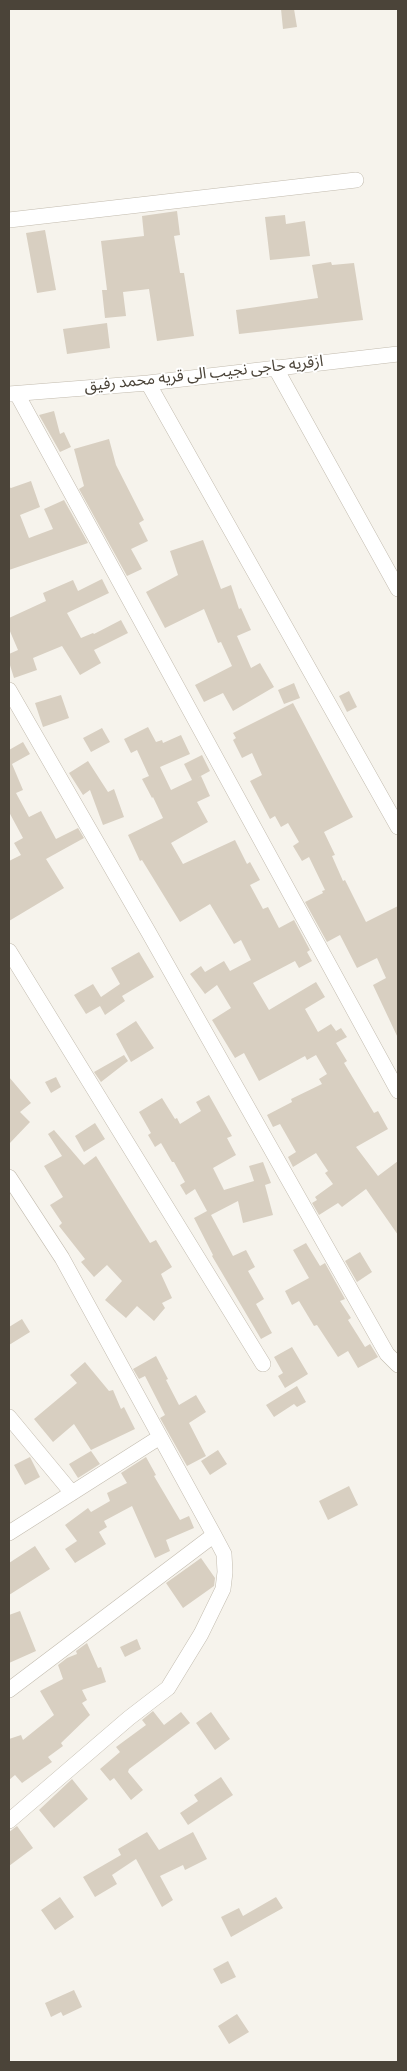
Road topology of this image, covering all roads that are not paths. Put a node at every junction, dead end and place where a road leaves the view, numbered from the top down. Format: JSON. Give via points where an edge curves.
{"nodes":[{"id":1,"x":356,"y":180,"type":"dead end"},
{"id":2,"x":9,"y":220,"type":"edge"},
{"id":3,"x":398,"y":354,"type":"edge"},
{"id":4,"x":275,"y":367,"type":"junction"},
{"id":5,"x":148,"y":383,"type":"junction"},
{"id":6,"x":13,"y":394,"type":"edge"},
{"id":7,"x":398,"y":590,"type":"edge"},
{"id":8,"x":9,"y":690,"type":"edge"},
{"id":9,"x":398,"y":827,"type":"edge"},
{"id":10,"x":9,"y":951,"type":"edge"},
{"id":11,"x":398,"y":1091,"type":"edge"},
{"id":12,"x":9,"y":1177,"type":"edge"},
{"id":13,"x":263,"y":1364,"type":"dead end"},
{"id":14,"x":398,"y":1365,"type":"edge"},
{"id":15,"x":9,"y":1417,"type":"edge"},
{"id":16,"x":160,"y":1438,"type":"junction"},
{"id":17,"x":72,"y":1493,"type":"junction"},
{"id":18,"x":9,"y":1533,"type":"edge"},
{"id":19,"x":214,"y":1535,"type":"junction"},
{"id":20,"x":9,"y":1690,"type":"edge"},
{"id":21,"x":9,"y":1821,"type":"edge"}],
"edges":[{"from":1,"to":2,"type":"street"},
{"from":3,"to":4,"type":"street","name":"ازقریه حاجی نجیب الی قریه محمد رفیق"},
{"from":4,"to":5,"type":"street","name":"ازقریه حاجی نجیب الی قریه محمد رفیق"},
{"from":4,"to":7,"type":"street"},
{"from":5,"to":6,"type":"street","name":"ازقریه حاجی نجیب الی قریه محمد رفیق"},
{"from":5,"to":9,"type":"street"},
{"from":6,"to":11,"type":"street"},
{"from":8,"to":14,"type":"street","via":[[387,1354]]},
{"from":10,"to":13,"type":"street"},
{"from":12,"to":16,"type":"street","via":[[62,1258]]},
{"from":15,"to":17,"type":"street"},
{"from":16,"to":17,"type":"street"},
{"from":16,"to":19,"type":"street"},
{"from":17,"to":18,"type":"street"},
{"from":19,"to":20,"type":"street"},
{"from":19,"to":21,"type":"street","via":[[224,1554],[223,1589],[201,1634],[168,1688]]}]}
